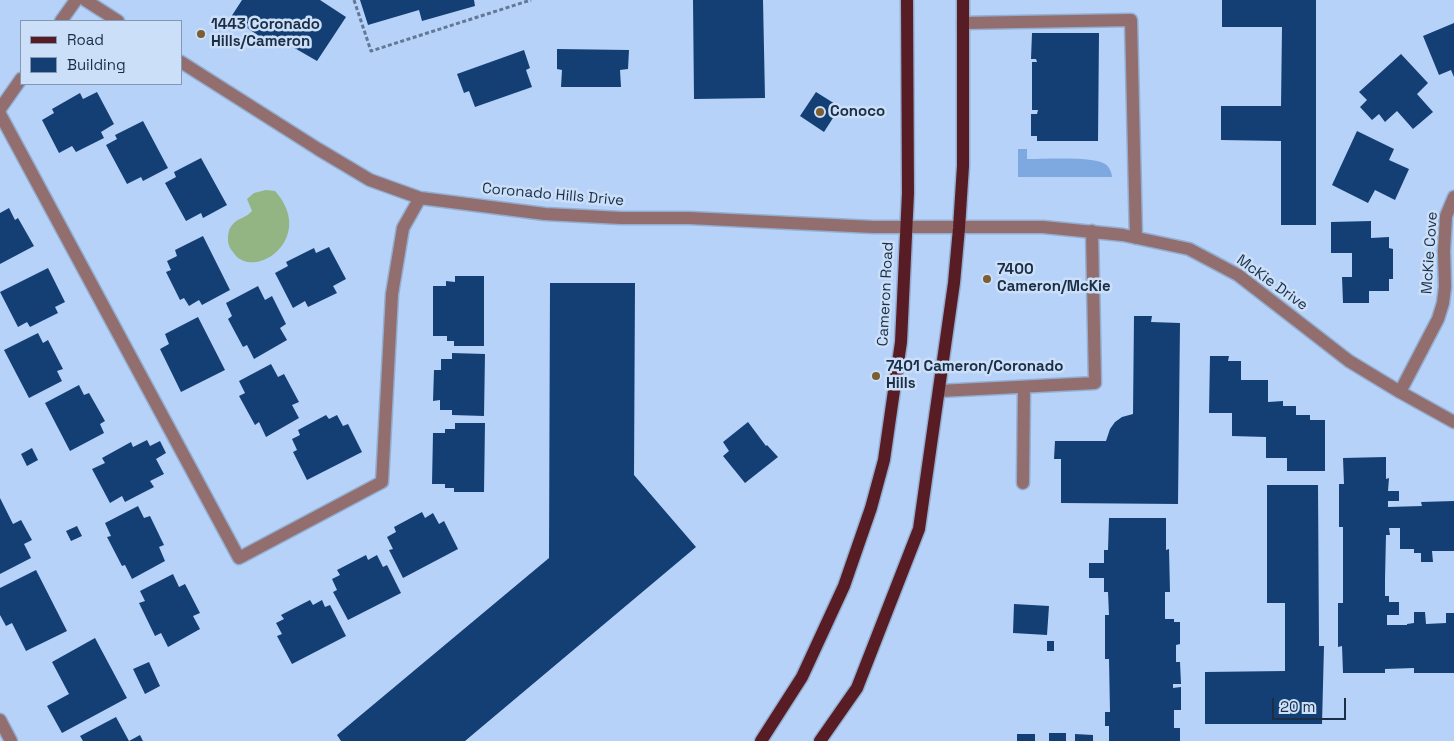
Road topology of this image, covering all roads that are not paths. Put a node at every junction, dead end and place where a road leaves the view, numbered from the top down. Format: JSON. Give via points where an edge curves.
{"nodes":[{"id":1,"x":76,"y":0,"type":"edge"},
{"id":2,"x":85,"y":0,"type":"edge"},
{"id":3,"x":907,"y":0,"type":"edge"},
{"id":4,"x":963,"y":0,"type":"edge"},
{"id":5,"x":62,"y":20,"type":"edge"},
{"id":6,"x":116,"y":20,"type":"edge"},
{"id":7,"x":963,"y":24,"type":"junction"},
{"id":8,"x":182,"y":63,"type":"edge"},
{"id":9,"x":20,"y":80,"type":"edge"},
{"id":10,"x":0,"y":109,"type":"edge"},
{"id":11,"x":0,"y":114,"type":"edge"},
{"id":12,"x":1454,"y":197,"type":"edge"},
{"id":13,"x":420,"y":198,"type":"junction"},
{"id":14,"x":906,"y":226,"type":"junction"},
{"id":15,"x":959,"y":228,"type":"junction"},
{"id":16,"x":1092,"y":230,"type":"junction"},
{"id":17,"x":1136,"y":238,"type":"junction"},
{"id":18,"x":1024,"y":387,"type":"junction"},
{"id":19,"x":939,"y":391,"type":"junction"},
{"id":20,"x":1400,"y":392,"type":"junction"},
{"id":21,"x":1454,"y":422,"type":"edge"},
{"id":22,"x":1023,"y":483,"type":"dead end"},
{"id":23,"x":0,"y":720,"type":"edge"},
{"id":24,"x":11,"y":741,"type":"edge"},
{"id":25,"x":761,"y":741,"type":"edge"},
{"id":26,"x":820,"y":741,"type":"edge"}],
"edges":[{"from":1,"to":5,"type":"street"},
{"from":2,"to":6,"type":"street"},
{"from":3,"to":14,"type":"main road","name":"Cameron Road"},
{"from":4,"to":7,"type":"main road"},
{"from":7,"to":15,"type":"main road","via":[[963,166]]},
{"from":7,"to":17,"type":"street","via":[[1131,20]]},
{"from":8,"to":13,"type":"street","name":"Coronado Hills Drive","via":[[370,180]]},
{"from":9,"to":10,"type":"street"},
{"from":11,"to":13,"type":"street","via":[[239,558],[382,482],[392,294],[403,228]]},
{"from":12,"to":20,"type":"street","name":"McKie Cove","via":[[1446,216],[1443,303]]},
{"from":13,"to":14,"type":"street","name":"Coronado Hills Drive","via":[[545,214]]},
{"from":14,"to":15,"type":"street","name":"Coronado Hills Drive"},
{"from":14,"to":25,"type":"main road","name":"Cameron Road","via":[[901,342],[884,460],[871,508],[844,586],[802,678]]},
{"from":15,"to":16,"type":"street","name":"McKie Drive"},
{"from":15,"to":19,"type":"main road"},
{"from":16,"to":17,"type":"street","name":"McKie Drive"},
{"from":16,"to":18,"type":"street","via":[[1095,383]]},
{"from":17,"to":20,"type":"street","name":"McKie Drive","via":[[1189,249],[1238,275],[1350,361]]},
{"from":18,"to":19,"type":"street"},
{"from":18,"to":22,"type":"street"},
{"from":19,"to":26,"type":"main road","via":[[920,529],[857,688]]},
{"from":20,"to":21,"type":"street","name":"McKie Drive"},
{"from":23,"to":24,"type":"street"}]}
